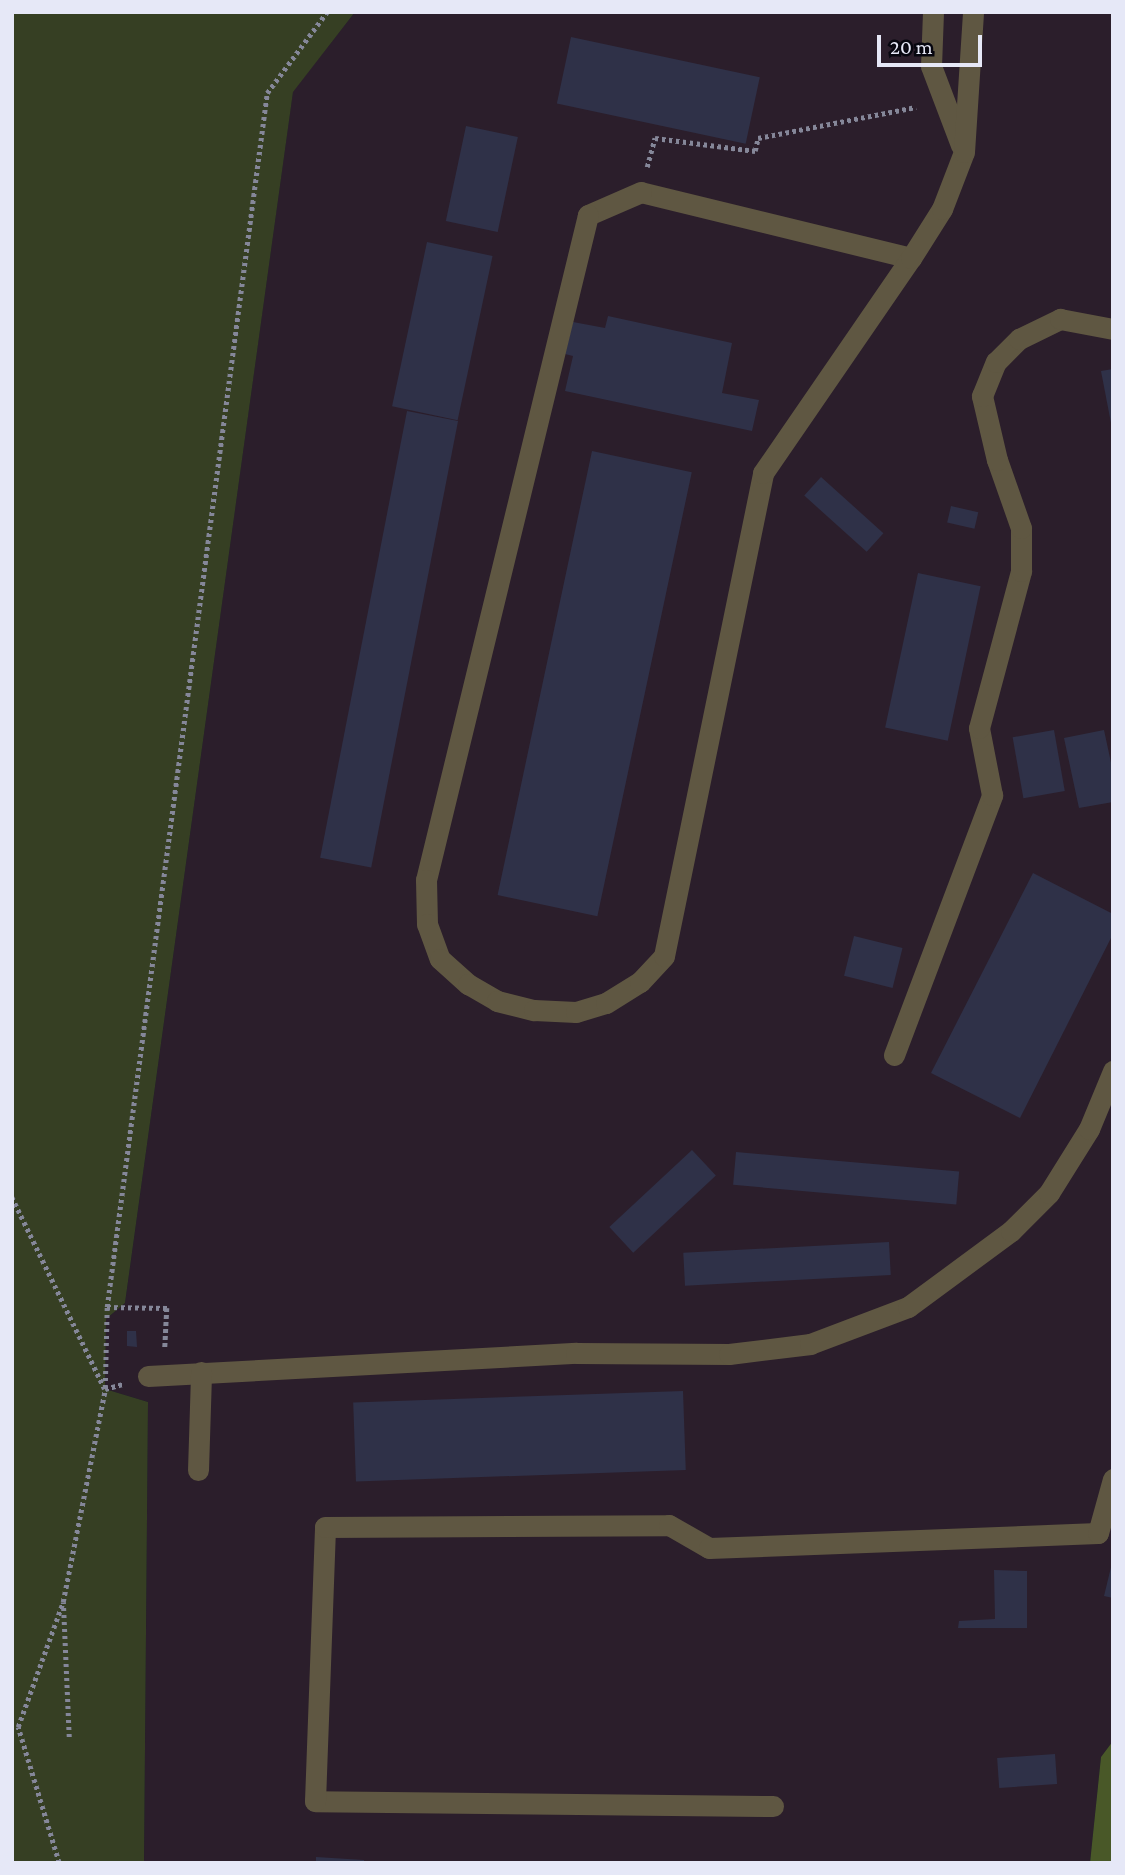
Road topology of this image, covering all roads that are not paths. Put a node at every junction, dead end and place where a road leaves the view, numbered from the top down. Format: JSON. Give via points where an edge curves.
{"nodes":[{"id":1,"x":933,"y":12,"type":"edge"},
{"id":2,"x":973,"y":12,"type":"edge"},
{"id":3,"x":964,"y":152,"type":"junction"},
{"id":4,"x":911,"y":258,"type":"junction"},
{"id":5,"x":1113,"y":329,"type":"edge"},
{"id":6,"x":894,"y":1055,"type":"dead end"},
{"id":7,"x":1113,"y":1071,"type":"edge"},
{"id":8,"x":201,"y":1372,"type":"junction"},
{"id":9,"x":156,"y":1375,"type":"road end"},
{"id":10,"x":198,"y":1471,"type":"dead end"},
{"id":11,"x":1113,"y":1479,"type":"edge"},
{"id":12,"x":773,"y":1806,"type":"dead end"}],
"edges":[{"from":1,"to":3,"type":"lane","via":[[931,66]]},
{"from":2,"to":3,"type":"lane"},
{"from":3,"to":4,"type":"lane","via":[[942,209]]},
{"from":4,"to":4,"type":"lane","via":[[763,473],[664,956],[640,982],[606,1003],[576,1012],[534,1010],[497,1001],[468,984],[440,959],[427,924],[426,880],[588,215],[641,192]]},
{"from":5,"to":6,"type":"lane","via":[[1060,319],[1019,339],[996,362],[982,396],[997,460],[1021,528],[1021,571],[978,728],[992,795]]},
{"from":7,"to":8,"type":"lane","via":[[1089,1129],[1049,1193],[1011,1231],[908,1307],[857,1329],[810,1344],[729,1354],[576,1353]]},
{"from":8,"to":9,"type":"lane"},
{"from":8,"to":10,"type":"lane"},
{"from":11,"to":12,"type":"lane","via":[[1098,1533],[709,1548],[669,1525],[325,1527],[315,1801]]}]}
